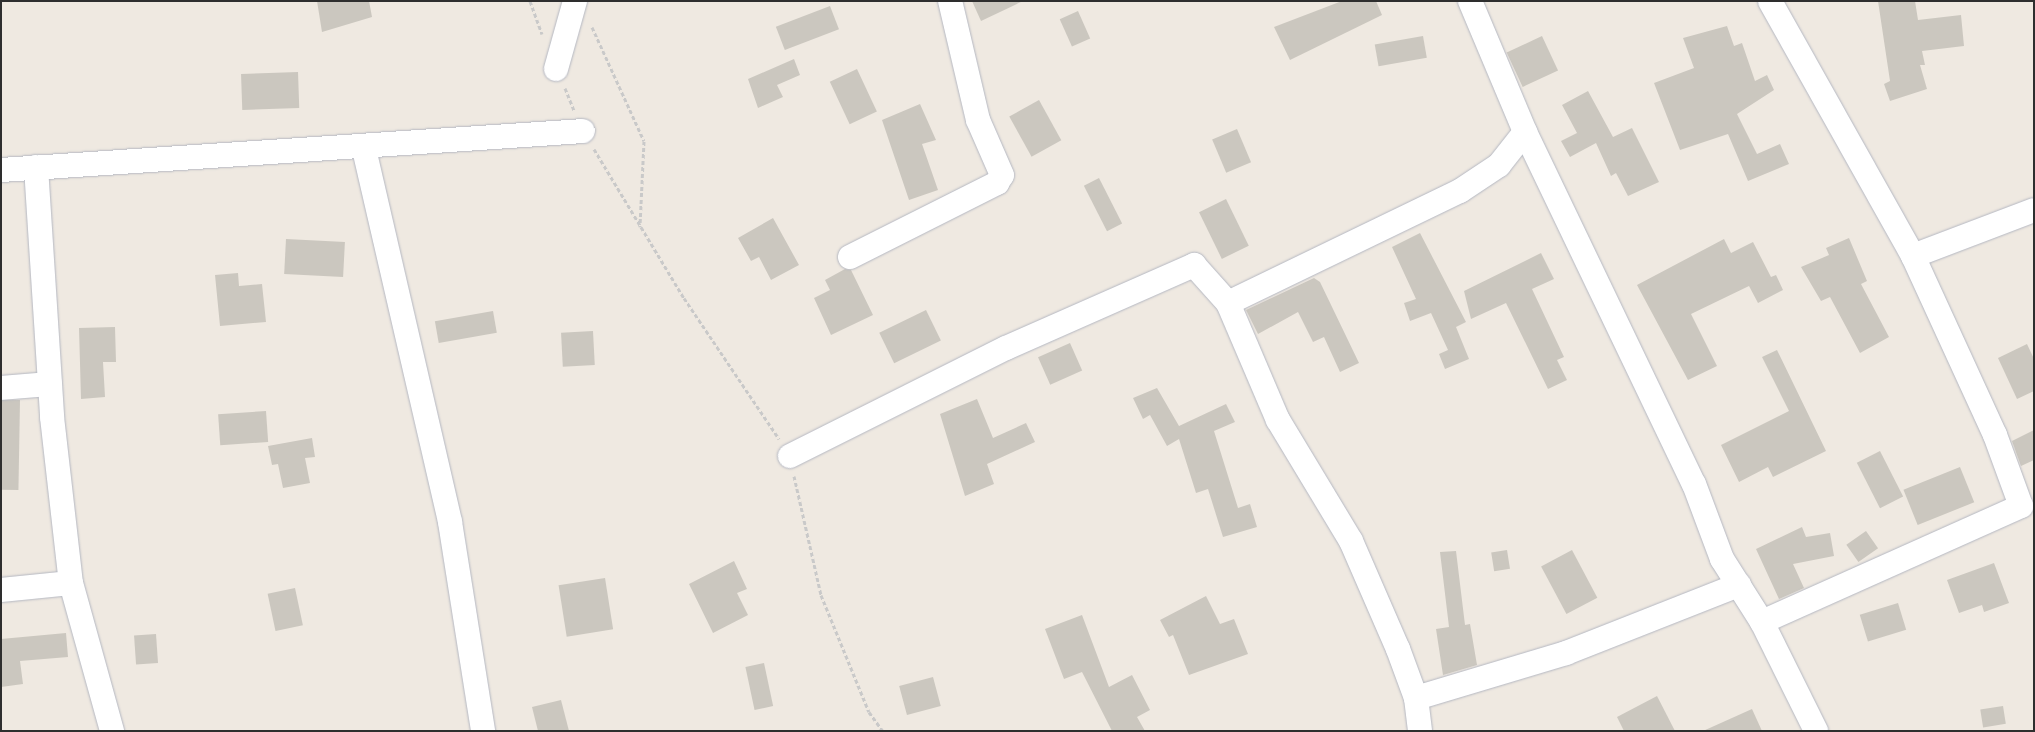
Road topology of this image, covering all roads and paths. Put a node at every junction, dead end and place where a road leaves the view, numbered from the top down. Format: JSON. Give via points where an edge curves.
{"nodes":[{"id":1,"x":530,"y":1,"type":"edge"},
{"id":2,"x":950,"y":1,"type":"edge"},
{"id":3,"x":1470,"y":1,"type":"edge"},
{"id":4,"x":1770,"y":1,"type":"edge"},
{"id":5,"x":581,"y":10,"type":"edge"},
{"id":6,"x":544,"y":38,"type":"dead end"},
{"id":7,"x":556,"y":69,"type":"joint"},
{"id":8,"x":583,"y":132,"type":"junction"},
{"id":9,"x":1525,"y":132,"type":"junction"},
{"id":10,"x":364,"y":149,"type":"junction"},
{"id":11,"x":36,"y":167,"type":"junction"},
{"id":12,"x":1,"y":170,"type":"edge"},
{"id":13,"x":2034,"y":210,"type":"edge"},
{"id":14,"x":640,"y":227,"type":"junction"},
{"id":15,"x":1913,"y":256,"type":"junction"},
{"id":16,"x":850,"y":257,"type":"dead end"},
{"id":17,"x":1228,"y":303,"type":"junction"},
{"id":18,"x":50,"y":384,"type":"junction"},
{"id":19,"x":1,"y":388,"type":"edge"},
{"id":20,"x":790,"y":456,"type":"junction"},
{"id":21,"x":2027,"y":503,"type":"edge"},
{"id":22,"x":72,"y":583,"type":"junction"},
{"id":23,"x":1739,"y":585,"type":"junction"},
{"id":24,"x":1,"y":590,"type":"edge"},
{"id":25,"x":1762,"y":622,"type":"junction"},
{"id":26,"x":1416,"y":698,"type":"junction"},
{"id":27,"x":112,"y":731,"type":"edge"},
{"id":28,"x":483,"y":731,"type":"edge"},
{"id":29,"x":883,"y":731,"type":"edge"},
{"id":30,"x":1420,"y":731,"type":"edge"},
{"id":31,"x":1816,"y":731,"type":"edge"}],
"edges":[{"from":1,"to":6,"type":"path"},
{"from":2,"to":16,"type":"street","via":[[978,120],[1002,176],[997,183]]},
{"from":3,"to":9,"type":"street"},
{"from":4,"to":15,"type":"street"},
{"from":5,"to":7,"type":"street"},
{"from":5,"to":14,"type":"path","via":[[644,141]]},
{"from":7,"to":8,"type":"path"},
{"from":8,"to":10,"type":"street"},
{"from":8,"to":14,"type":"path"},
{"from":9,"to":17,"type":"street","via":[[1499,165],[1460,192]]},
{"from":9,"to":23,"type":"street","via":[[1694,484],[1722,559]]},
{"from":10,"to":11,"type":"street"},
{"from":10,"to":28,"type":"street","via":[[450,522]]},
{"from":11,"to":12,"type":"street"},
{"from":11,"to":18,"type":"street"},
{"from":13,"to":15,"type":"street"},
{"from":14,"to":20,"type":"path"},
{"from":15,"to":21,"type":"street"},
{"from":17,"to":20,"type":"street","via":[[1201,269],[1185,267],[1006,348]]},
{"from":17,"to":26,"type":"street","via":[[1278,420],[1351,540]]},
{"from":18,"to":19,"type":"street"},
{"from":18,"to":22,"type":"street"},
{"from":20,"to":29,"type":"path","via":[[821,595],[869,712]]},
{"from":21,"to":25,"type":"street"},
{"from":22,"to":24,"type":"street"},
{"from":22,"to":27,"type":"street"},
{"from":23,"to":25,"type":"street"},
{"from":23,"to":26,"type":"street","via":[[1566,653]]},
{"from":25,"to":31,"type":"street"},
{"from":26,"to":30,"type":"street"}]}
